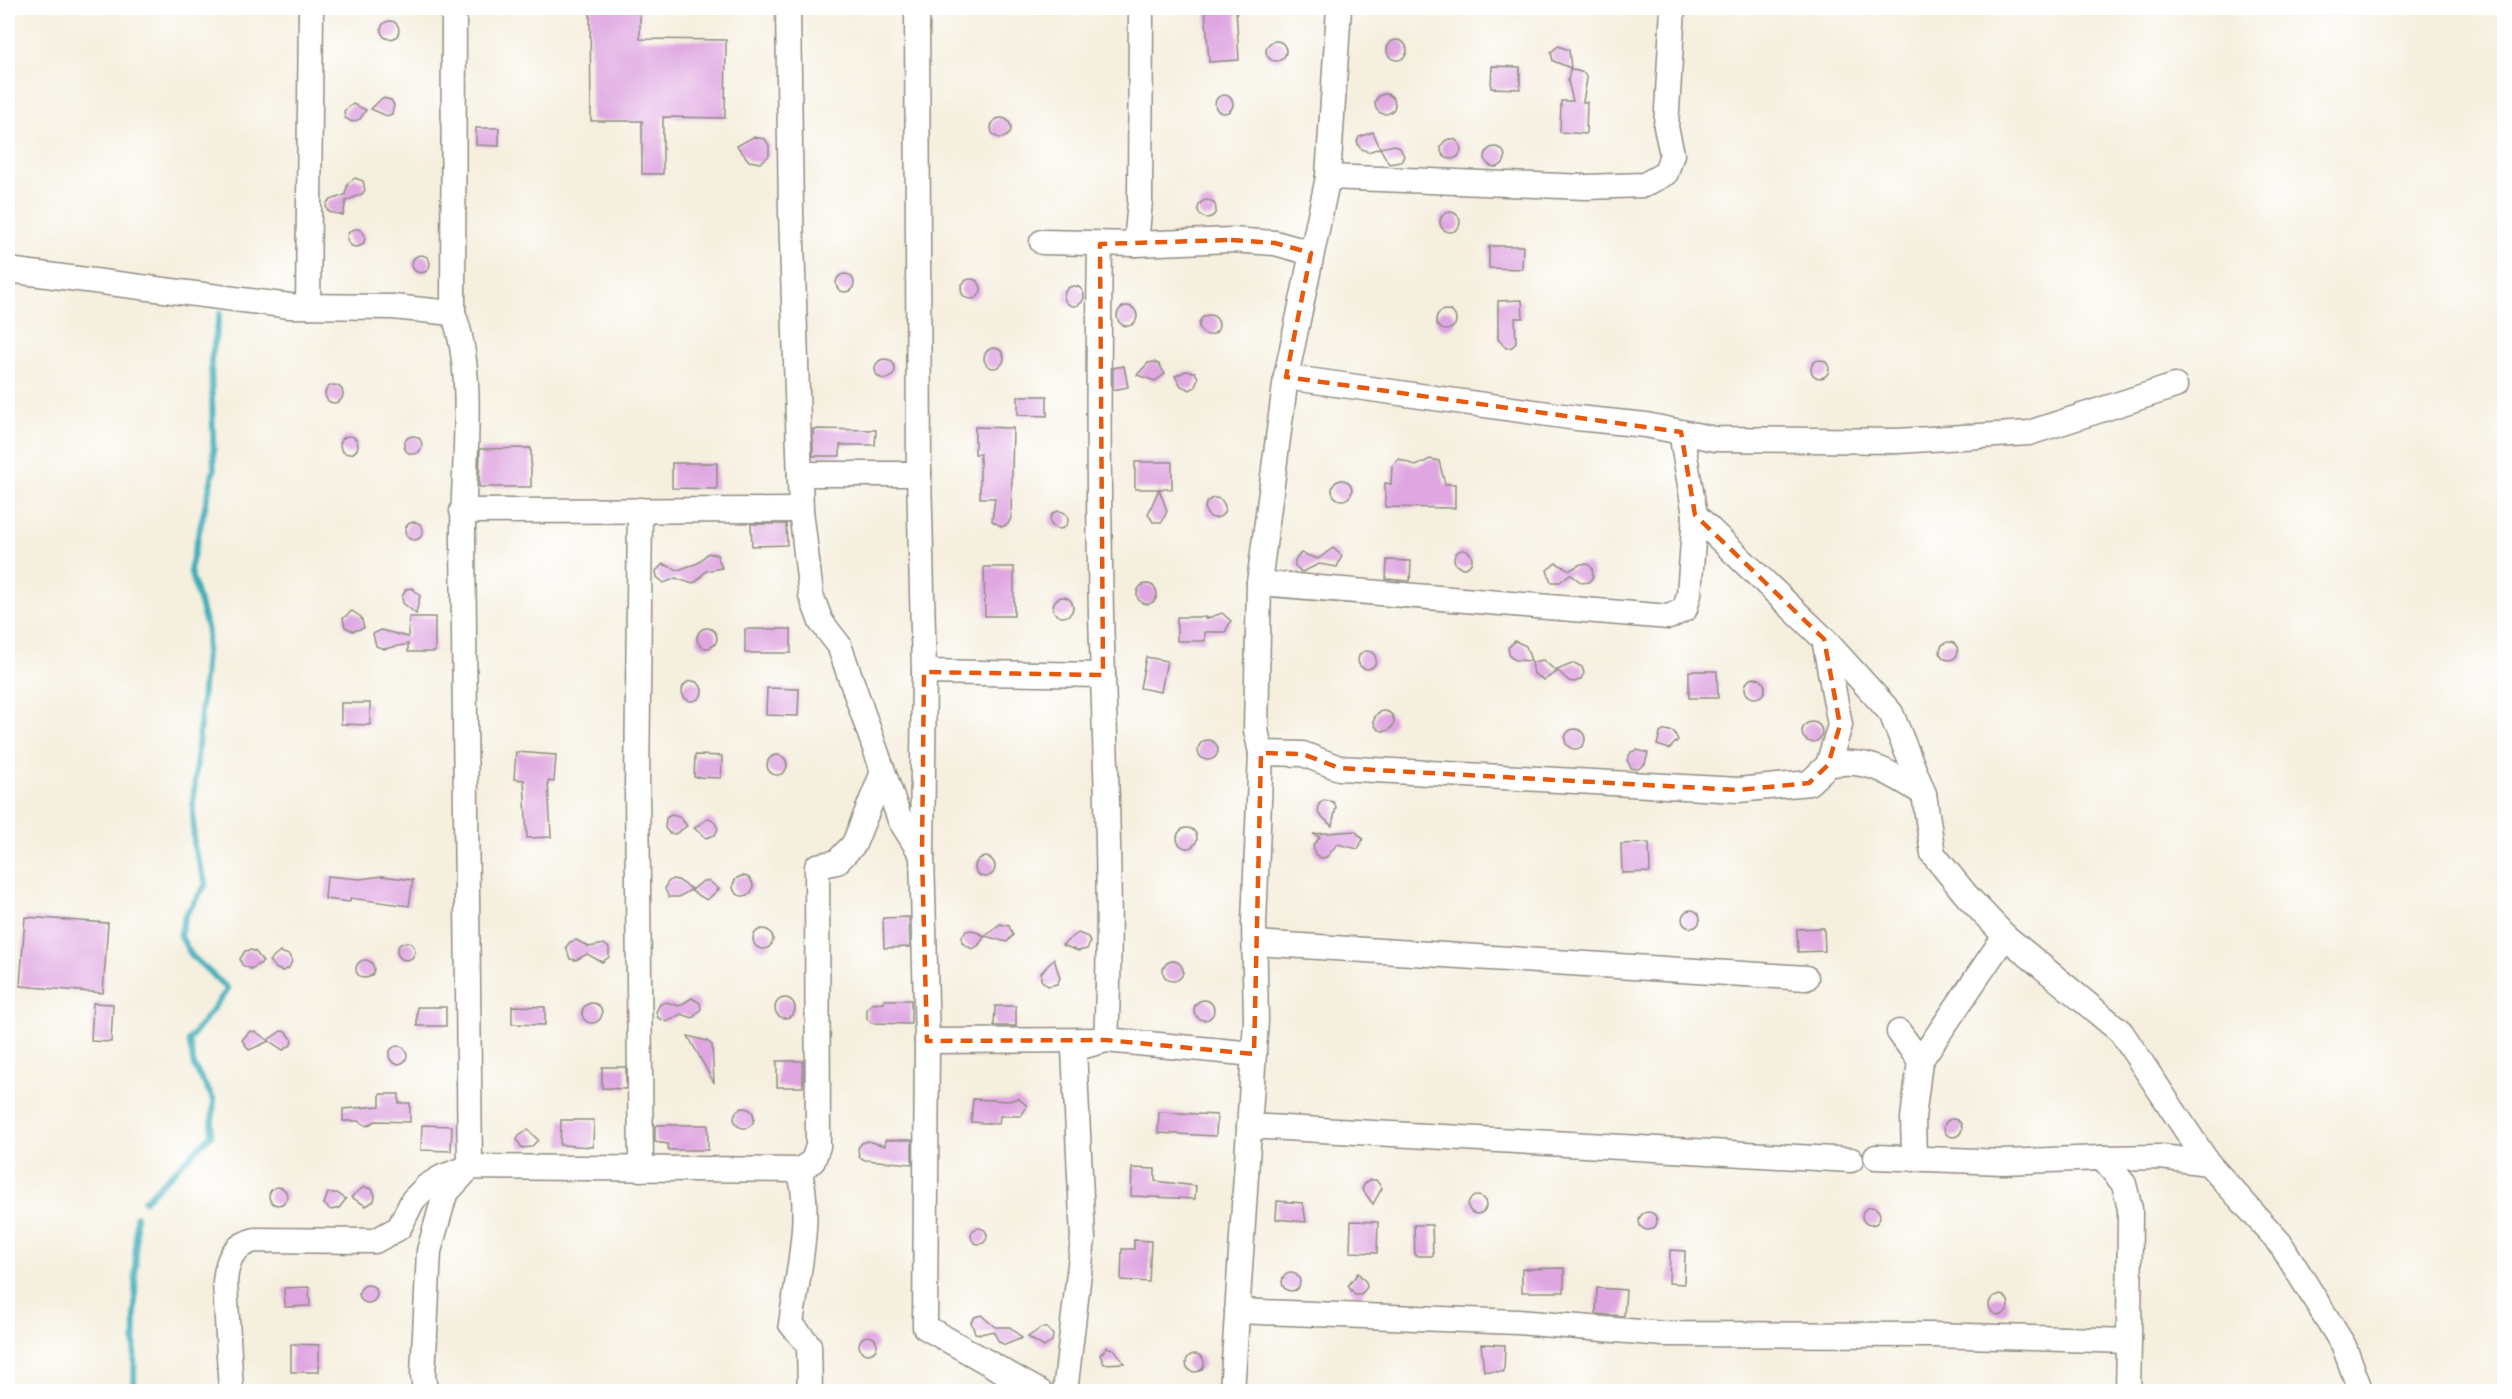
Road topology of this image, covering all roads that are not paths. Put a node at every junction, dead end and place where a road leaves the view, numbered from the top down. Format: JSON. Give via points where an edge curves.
{"nodes":[{"id":1,"x":311,"y":8,"type":"edge"},
{"id":2,"x":454,"y":8,"type":"edge"},
{"id":3,"x":788,"y":8,"type":"edge"},
{"id":4,"x":917,"y":8,"type":"edge"},
{"id":5,"x":1141,"y":8,"type":"edge"},
{"id":6,"x":1339,"y":8,"type":"edge"},
{"id":7,"x":1673,"y":8,"type":"edge"},
{"id":8,"x":1328,"y":177,"type":"junction"},
{"id":9,"x":1042,"y":242,"type":"dead end"},
{"id":10,"x":1100,"y":244,"type":"junction"},
{"id":11,"x":1136,"y":244,"type":"junction"},
{"id":12,"x":1311,"y":253,"type":"junction"},
{"id":13,"x":8,"y":270,"type":"edge"},
{"id":14,"x":308,"y":306,"type":"junction"},
{"id":15,"x":453,"y":313,"type":"junction"},
{"id":16,"x":1286,"y":376,"type":"junction"},
{"id":17,"x":2175,"y":386,"type":"dead end"},
{"id":18,"x":1681,"y":432,"type":"junction"},
{"id":19,"x":801,"y":474,"type":"junction"},
{"id":20,"x":919,"y":474,"type":"junction"},
{"id":21,"x":640,"y":510,"type":"junction"},
{"id":22,"x":801,"y":510,"type":"junction"},
{"id":23,"x":462,"y":511,"type":"junction"},
{"id":24,"x":1695,"y":515,"type":"junction"},
{"id":25,"x":1259,"y":583,"type":"junction"},
{"id":26,"x":1824,"y":639,"type":"junction"},
{"id":27,"x":924,"y":672,"type":"junction"},
{"id":28,"x":1103,"y":675,"type":"junction"},
{"id":29,"x":1261,"y":753,"type":"junction"},
{"id":30,"x":1828,"y":765,"type":"junction"},
{"id":31,"x":883,"y":771,"type":"junction"},
{"id":32,"x":1924,"y":794,"type":"junction"},
{"id":33,"x":922,"y":855,"type":"junction"},
{"id":34,"x":2005,"y":936,"type":"junction"},
{"id":35,"x":1256,"y":943,"type":"junction"},
{"id":36,"x":1806,"y":978,"type":"dead end"},
{"id":37,"x":1899,"y":1032,"type":"dead end"},
{"id":38,"x":1106,"y":1040,"type":"junction"},
{"id":39,"x":927,"y":1041,"type":"junction"},
{"id":40,"x":1254,"y":1054,"type":"junction"},
{"id":41,"x":1920,"y":1061,"type":"junction"},
{"id":42,"x":1249,"y":1125,"type":"junction"},
{"id":43,"x":1876,"y":1157,"type":"dead end"},
{"id":44,"x":2102,"y":1158,"type":"junction"},
{"id":45,"x":1914,"y":1159,"type":"junction"},
{"id":46,"x":1851,"y":1160,"type":"dead end"},
{"id":47,"x":2208,"y":1163,"type":"junction"},
{"id":48,"x":470,"y":1167,"type":"junction"},
{"id":49,"x":641,"y":1169,"type":"junction"},
{"id":50,"x":799,"y":1170,"type":"junction"},
{"id":51,"x":1237,"y":1311,"type":"junction"},
{"id":52,"x":2128,"y":1341,"type":"junction"},
{"id":53,"x":231,"y":1392,"type":"edge"},
{"id":54,"x":424,"y":1392,"type":"edge"},
{"id":55,"x":810,"y":1392,"type":"edge"},
{"id":56,"x":1040,"y":1392,"type":"edge"},
{"id":57,"x":1065,"y":1392,"type":"edge"},
{"id":58,"x":1232,"y":1392,"type":"edge"},
{"id":59,"x":2128,"y":1392,"type":"edge"},
{"id":60,"x":2361,"y":1392,"type":"edge"}],
"edges":[{"from":1,"to":14,"type":"street"},
{"from":2,"to":15,"type":"street"},
{"from":3,"to":19,"type":"street"},
{"from":4,"to":20,"type":"street"},
{"from":5,"to":11,"type":"street","via":[[1140,201]]},
{"from":6,"to":8,"type":"street"},
{"from":7,"to":8,"type":"street","via":[[1666,128],[1672,154],[1666,173],[1644,185],[1586,188]]},
{"from":8,"to":12,"type":"street"},
{"from":9,"to":10,"type":"street"},
{"from":10,"to":11,"type":"street"},
{"from":10,"to":28,"type":"street","via":[[1098,390]]},
{"from":11,"to":12,"type":"street","via":[[1231,240],[1275,243]]},
{"from":12,"to":16,"type":"street"},
{"from":13,"to":14,"type":"street"},
{"from":14,"to":15,"type":"street"},
{"from":15,"to":23,"type":"street","via":[[460,330],[466,373]]},
{"from":16,"to":18,"type":"street"},
{"from":16,"to":25,"type":"street"},
{"from":17,"to":18,"type":"street","via":[[2029,433],[1897,441],[1715,439]]},
{"from":18,"to":24,"type":"street"},
{"from":19,"to":20,"type":"street"},
{"from":19,"to":22,"type":"street"},
{"from":20,"to":27,"type":"street"},
{"from":21,"to":22,"type":"street"},
{"from":21,"to":23,"type":"street"},
{"from":21,"to":49,"type":"street","via":[[637,790]]},
{"from":22,"to":31,"type":"street","via":[[811,595],[821,622],[839,645]]},
{"from":23,"to":48,"type":"street"},
{"from":24,"to":25,"type":"street","via":[[1685,609],[1668,616]]},
{"from":24,"to":26,"type":"street"},
{"from":25,"to":29,"type":"street","via":[[1256,730]]},
{"from":26,"to":30,"type":"street","via":[[1840,725]]},
{"from":26,"to":32,"type":"street","via":[[1892,712]]},
{"from":27,"to":28,"type":"street"},
{"from":27,"to":33,"type":"street"},
{"from":28,"to":38,"type":"street","via":[[1109,870]]},
{"from":29,"to":30,"type":"street","via":[[1303,754],[1339,768],[1738,790],[1809,783]]},
{"from":29,"to":35,"type":"street"},
{"from":30,"to":32,"type":"street","via":[[1864,762],[1893,774]]},
{"from":31,"to":33,"type":"street","via":[[900,820]]},
{"from":31,"to":50,"type":"street","via":[[854,843],[837,862],[817,866],[818,1146],[813,1161]]},
{"from":32,"to":34,"type":"street","via":[[1933,854]]},
{"from":33,"to":39,"type":"street"},
{"from":34,"to":41,"type":"street"},
{"from":34,"to":47,"type":"street","via":[[2121,1032]]},
{"from":35,"to":36,"type":"street"},
{"from":35,"to":40,"type":"street"},
{"from":37,"to":41,"type":"street"},
{"from":38,"to":39,"type":"street"},
{"from":38,"to":40,"type":"street"},
{"from":38,"to":57,"type":"street","via":[[1074,1049],[1083,1239]]},
{"from":39,"to":56,"type":"street","via":[[925,1327]]},
{"from":40,"to":42,"type":"street"},
{"from":41,"to":45,"type":"street","via":[[1913,1118]]},
{"from":42,"to":46,"type":"street"},
{"from":42,"to":51,"type":"street"},
{"from":43,"to":45,"type":"street"},
{"from":44,"to":45,"type":"street","via":[[2003,1162]]},
{"from":44,"to":47,"type":"street","via":[[2161,1157]]},
{"from":44,"to":52,"type":"street","via":[[2124,1184],[2130,1209]]},
{"from":47,"to":60,"type":"street","via":[[2280,1243],[2344,1346]]},
{"from":48,"to":49,"type":"street"},
{"from":48,"to":53,"type":"street","via":[[427,1186],[413,1200],[399,1228],[381,1239],[242,1243],[226,1264]]},
{"from":48,"to":54,"type":"street","via":[[445,1194],[429,1251]]},
{"from":49,"to":50,"type":"street"},
{"from":50,"to":55,"type":"street","via":[[804,1208],[791,1324],[809,1345]]},
{"from":51,"to":52,"type":"street","via":[[1518,1322],[1664,1334],[1933,1335]]},
{"from":51,"to":58,"type":"street"},
{"from":52,"to":59,"type":"street"}]}
